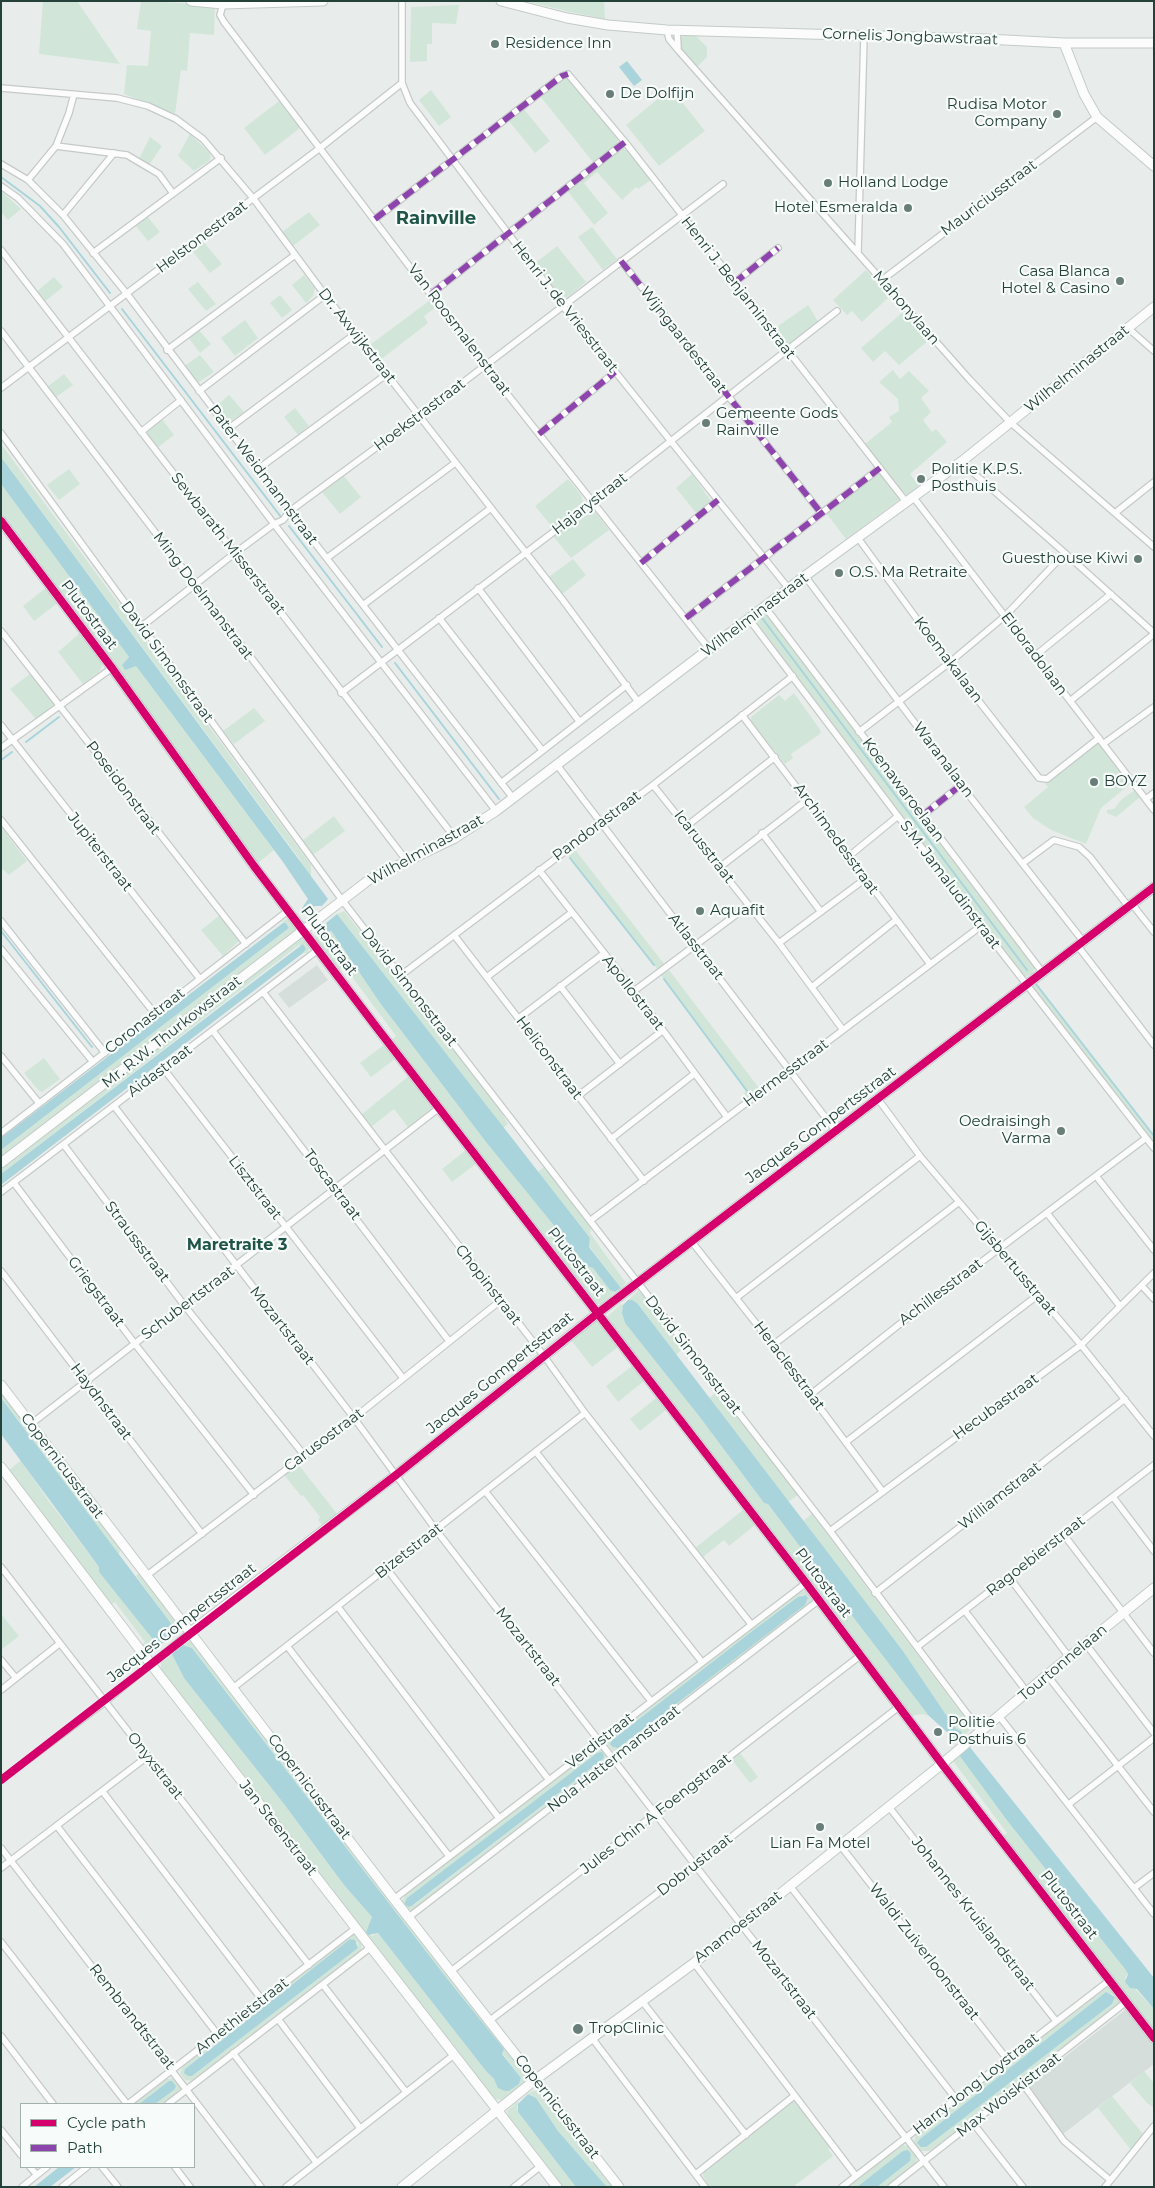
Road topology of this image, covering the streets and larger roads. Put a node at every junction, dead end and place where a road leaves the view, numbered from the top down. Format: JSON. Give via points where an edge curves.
{"nodes":[{"id":1,"x":191,"y":1,"type":"edge"},
{"id":2,"x":323,"y":1,"type":"edge"},
{"id":3,"x":402,"y":1,"type":"edge"},
{"id":4,"x":501,"y":1,"type":"edge"},
{"id":5,"x":223,"y":4,"type":"junction"},
{"id":6,"x":677,"y":29,"type":"junction"},
{"id":7,"x":667,"y":30,"type":"junction"},
{"id":8,"x":864,"y":36,"type":"junction"},
{"id":9,"x":1064,"y":43,"type":"junction"},
{"id":10,"x":1154,"y":43,"type":"edge"},
{"id":11,"x":678,"y":50,"type":"junction"},
{"id":12,"x":402,"y":83,"type":"junction"},
{"id":13,"x":1,"y":88,"type":"edge"},
{"id":14,"x":74,"y":94,"type":"junction"},
{"id":15,"x":1097,"y":117,"type":"junction"},
{"id":16,"x":625,"y":142,"type":"junction"},
{"id":17,"x":56,"y":146,"type":"junction"},
{"id":18,"x":320,"y":148,"type":"junction"},
{"id":19,"x":114,"y":153,"type":"junction"},
{"id":20,"x":221,"y":158,"type":"junction"},
{"id":21,"x":453,"y":159,"type":"junction"},
{"id":22,"x":1,"y":164,"type":"edge"},
{"id":23,"x":1154,"y":166,"type":"edge"},
{"id":24,"x":28,"y":180,"type":"junction"},
{"id":25,"x":723,"y":184,"type":"dead end"},
{"id":26,"x":1,"y":186,"type":"edge"},
{"id":27,"x":172,"y":192,"type":"junction"},
{"id":28,"x":253,"y":198,"type":"junction"},
{"id":29,"x":63,"y":215,"type":"junction"},
{"id":30,"x":681,"y":215,"type":"junction"},
{"id":31,"x":375,"y":219,"type":"junction"},
{"id":32,"x":508,"y":234,"type":"junction"},
{"id":33,"x":778,"y":248,"type":"dead end"},
{"id":34,"x":1,"y":250,"type":"edge"},
{"id":35,"x":858,"y":252,"type":"junction"},
{"id":36,"x":93,"y":253,"type":"junction"},
{"id":37,"x":295,"y":255,"type":"junction"},
{"id":38,"x":621,"y":261,"type":"junction"},
{"id":39,"x":882,"y":280,"type":"junction"},
{"id":40,"x":734,"y":282,"type":"junction"},
{"id":41,"x":127,"y":294,"type":"junction"},
{"id":42,"x":431,"y":294,"type":"junction"},
{"id":43,"x":324,"y":295,"type":"junction"},
{"id":44,"x":110,"y":304,"type":"junction"},
{"id":45,"x":562,"y":305,"type":"junction"},
{"id":46,"x":1154,"y":308,"type":"edge"},
{"id":47,"x":837,"y":311,"type":"dead end"},
{"id":48,"x":1128,"y":328,"type":"junction"},
{"id":49,"x":1,"y":331,"type":"edge"},
{"id":50,"x":355,"y":334,"type":"junction"},
{"id":51,"x":69,"y":336,"type":"junction"},
{"id":52,"x":167,"y":350,"type":"junction"},
{"id":53,"x":788,"y":351,"type":"junction"},
{"id":54,"x":1154,"y":351,"type":"edge"},
{"id":55,"x":485,"y":366,"type":"junction"},
{"id":56,"x":30,"y":367,"type":"junction"},
{"id":57,"x":615,"y":372,"type":"junction"},
{"id":58,"x":387,"y":374,"type":"junction"},
{"id":59,"x":1,"y":388,"type":"edge"},
{"id":60,"x":199,"y":391,"type":"junction"},
{"id":61,"x":728,"y":398,"type":"junction"},
{"id":62,"x":181,"y":400,"type":"junction"},
{"id":63,"x":419,"y":416,"type":"junction"},
{"id":64,"x":1010,"y":423,"type":"junction"},
{"id":65,"x":228,"y":429,"type":"junction"},
{"id":66,"x":141,"y":432,"type":"junction"},
{"id":67,"x":1,"y":433,"type":"edge"},
{"id":68,"x":539,"y":434,"type":"junction"},
{"id":69,"x":671,"y":440,"type":"junction"},
{"id":70,"x":961,"y":462,"type":"junction"},
{"id":71,"x":455,"y":463,"type":"junction"},
{"id":72,"x":880,"y":468,"type":"junction"},
{"id":73,"x":258,"y":469,"type":"junction"},
{"id":74,"x":1154,"y":482,"type":"edge"},
{"id":75,"x":718,"y":500,"type":"junction"},
{"id":76,"x":911,"y":500,"type":"junction"},
{"id":77,"x":593,"y":502,"type":"junction"},
{"id":78,"x":491,"y":508,"type":"junction"},
{"id":79,"x":290,"y":511,"type":"junction"},
{"id":80,"x":821,"y":513,"type":"junction"},
{"id":81,"x":1116,"y":513,"type":"junction"},
{"id":82,"x":1,"y":521,"type":"edge"},
{"id":83,"x":274,"y":524,"type":"junction"},
{"id":84,"x":858,"y":538,"type":"junction"},
{"id":85,"x":1154,"y":546,"type":"edge"},
{"id":86,"x":235,"y":553,"type":"junction"},
{"id":87,"x":1065,"y":553,"type":"junction"},
{"id":88,"x":526,"y":554,"type":"junction"},
{"id":89,"x":763,"y":557,"type":"junction"},
{"id":90,"x":327,"y":558,"type":"junction"},
{"id":91,"x":641,"y":563,"type":"junction"},
{"id":92,"x":805,"y":576,"type":"junction"},
{"id":93,"x":195,"y":585,"type":"junction"},
{"id":94,"x":478,"y":588,"type":"junction"},
{"id":95,"x":788,"y":589,"type":"junction"},
{"id":96,"x":1111,"y":594,"type":"junction"},
{"id":97,"x":362,"y":604,"type":"junction"},
{"id":98,"x":765,"y":607,"type":"junction"},
{"id":99,"x":1005,"y":616,"type":"junction"},
{"id":100,"x":439,"y":618,"type":"junction"},
{"id":101,"x":686,"y":618,"type":"junction"},
{"id":102,"x":749,"y":619,"type":"junction"},
{"id":103,"x":141,"y":627,"type":"junction"},
{"id":104,"x":1,"y":631,"type":"edge"},
{"id":105,"x":1154,"y":634,"type":"edge"},
{"id":106,"x":398,"y":650,"type":"junction"},
{"id":107,"x":710,"y":650,"type":"junction"},
{"id":108,"x":1036,"y":655,"type":"junction"},
{"id":109,"x":382,"y":662,"type":"junction"},
{"id":110,"x":949,"y":663,"type":"junction"},
{"id":111,"x":112,"y":668,"type":"junction"},
{"id":112,"x":793,"y":676,"type":"junction"},
{"id":113,"x":627,"y":685,"type":"junction"},
{"id":114,"x":342,"y":693,"type":"junction"},
{"id":115,"x":1070,"y":701,"type":"junction"},
{"id":116,"x":898,"y":702,"type":"junction"},
{"id":117,"x":639,"y":703,"type":"junction"},
{"id":118,"x":61,"y":706,"type":"junction"},
{"id":119,"x":1154,"y":707,"type":"edge"},
{"id":120,"x":742,"y":715,"type":"junction"},
{"id":121,"x":579,"y":721,"type":"junction"},
{"id":122,"x":1,"y":725,"type":"edge"},
{"id":123,"x":859,"y":732,"type":"junction"},
{"id":124,"x":1099,"y":738,"type":"junction"},
{"id":125,"x":13,"y":740,"type":"junction"},
{"id":126,"x":1104,"y":744,"type":"junction"},
{"id":127,"x":1,"y":748,"type":"edge"},
{"id":128,"x":542,"y":750,"type":"junction"},
{"id":129,"x":775,"y":757,"type":"junction"},
{"id":130,"x":557,"y":765,"type":"junction"},
{"id":131,"x":501,"y":783,"type":"junction"},
{"id":132,"x":653,"y":784,"type":"junction"},
{"id":133,"x":961,"y":785,"type":"junction"},
{"id":134,"x":1154,"y":793,"type":"edge"},
{"id":135,"x":513,"y":798,"type":"junction"},
{"id":136,"x":1146,"y":799,"type":"junction"},
{"id":137,"x":806,"y":800,"type":"junction"},
{"id":138,"x":1154,"y":810,"type":"edge"},
{"id":139,"x":496,"y":811,"type":"junction"},
{"id":140,"x":923,"y":815,"type":"junction"},
{"id":141,"x":898,"y":816,"type":"junction"},
{"id":142,"x":1,"y":820,"type":"edge"},
{"id":143,"x":601,"y":823,"type":"junction"},
{"id":144,"x":688,"y":825,"type":"junction"},
{"id":145,"x":762,"y":833,"type":"junction"},
{"id":146,"x":455,"y":838,"type":"junction"},
{"id":147,"x":848,"y":857,"type":"junction"},
{"id":148,"x":406,"y":860,"type":"junction"},
{"id":149,"x":1023,"y":864,"type":"junction"},
{"id":150,"x":720,"y":867,"type":"junction"},
{"id":151,"x":539,"y":870,"type":"junction"},
{"id":152,"x":865,"y":879,"type":"junction"},
{"id":153,"x":1154,"y":887,"type":"edge"},
{"id":154,"x":342,"y":900,"type":"junction"},
{"id":155,"x":749,"y":905,"type":"junction"},
{"id":156,"x":1130,"y":905,"type":"junction"},
{"id":157,"x":289,"y":910,"type":"junction"},
{"id":158,"x":821,"y":912,"type":"junction"},
{"id":159,"x":571,"y":913,"type":"junction"},
{"id":160,"x":896,"y":920,"type":"junction"},
{"id":161,"x":1,"y":921,"type":"edge"},
{"id":162,"x":981,"y":926,"type":"junction"},
{"id":163,"x":308,"y":927,"type":"junction"},
{"id":164,"x":1154,"y":932,"type":"edge"},
{"id":165,"x":454,"y":935,"type":"junction"},
{"id":166,"x":779,"y":943,"type":"junction"},
{"id":167,"x":1080,"y":943,"type":"junction"},
{"id":168,"x":246,"y":944,"type":"junction"},
{"id":169,"x":696,"y":946,"type":"junction"},
{"id":170,"x":1,"y":949,"type":"edge"},
{"id":171,"x":319,"y":949,"type":"junction"},
{"id":172,"x":603,"y":954,"type":"junction"},
{"id":173,"x":930,"y":964,"type":"junction"},
{"id":174,"x":1043,"y":973,"type":"junction"},
{"id":175,"x":400,"y":976,"type":"junction"},
{"id":176,"x":486,"y":977,"type":"junction"},
{"id":177,"x":200,"y":979,"type":"junction"},
{"id":178,"x":560,"y":986,"type":"junction"},
{"id":179,"x":1026,"y":986,"type":"junction"},
{"id":180,"x":812,"y":987,"type":"junction"},
{"id":181,"x":263,"y":992,"type":"junction"},
{"id":182,"x":634,"y":992,"type":"junction"},
{"id":183,"x":155,"y":1014,"type":"junction"},
{"id":184,"x":519,"y":1018,"type":"junction"},
{"id":185,"x":214,"y":1030,"type":"junction"},
{"id":186,"x":843,"y":1030,"type":"junction"},
{"id":187,"x":662,"y":1031,"type":"junction"},
{"id":188,"x":1154,"y":1045,"type":"edge"},
{"id":189,"x":104,"y":1053,"type":"junction"},
{"id":190,"x":1,"y":1056,"type":"edge"},
{"id":191,"x":93,"y":1062,"type":"junction"},
{"id":192,"x":620,"y":1064,"type":"junction"},
{"id":193,"x":163,"y":1068,"type":"junction"},
{"id":194,"x":790,"y":1070,"type":"junction"},
{"id":195,"x":694,"y":1074,"type":"junction"},
{"id":196,"x":578,"y":1096,"type":"junction"},
{"id":197,"x":878,"y":1099,"type":"junction"},
{"id":198,"x":39,"y":1103,"type":"junction"},
{"id":199,"x":114,"y":1106,"type":"junction"},
{"id":200,"x":439,"y":1108,"type":"junction"},
{"id":201,"x":727,"y":1117,"type":"junction"},
{"id":202,"x":835,"y":1130,"type":"junction"},
{"id":203,"x":1,"y":1132,"type":"edge"},
{"id":204,"x":1146,"y":1138,"type":"junction"},
{"id":205,"x":611,"y":1139,"type":"junction"},
{"id":206,"x":64,"y":1145,"type":"junction"},
{"id":207,"x":1154,"y":1148,"type":"edge"},
{"id":208,"x":384,"y":1150,"type":"junction"},
{"id":209,"x":920,"y":1156,"type":"junction"},
{"id":210,"x":1,"y":1163,"type":"edge"},
{"id":211,"x":1096,"y":1176,"type":"junction"},
{"id":212,"x":644,"y":1181,"type":"junction"},
{"id":213,"x":14,"y":1183,"type":"junction"},
{"id":214,"x":335,"y":1188,"type":"junction"},
{"id":215,"x":1,"y":1192,"type":"edge"},
{"id":216,"x":959,"y":1202,"type":"junction"},
{"id":217,"x":1047,"y":1213,"type":"junction"},
{"id":218,"x":591,"y":1220,"type":"junction"},
{"id":219,"x":286,"y":1228,"type":"junction"},
{"id":220,"x":692,"y":1242,"type":"junction"},
{"id":221,"x":999,"y":1248,"type":"junction"},
{"id":222,"x":1154,"y":1250,"type":"edge"},
{"id":223,"x":236,"y":1267,"type":"junction"},
{"id":224,"x":1,"y":1271,"type":"edge"},
{"id":225,"x":1154,"y":1273,"type":"edge"},
{"id":226,"x":635,"y":1286,"type":"junction"},
{"id":227,"x":1142,"y":1286,"type":"junction"},
{"id":228,"x":1038,"y":1295,"type":"junction"},
{"id":229,"x":736,"y":1298,"type":"junction"},
{"id":230,"x":1154,"y":1299,"type":"edge"},
{"id":231,"x":500,"y":1301,"type":"junction"},
{"id":232,"x":184,"y":1305,"type":"junction"},
{"id":233,"x":1119,"y":1305,"type":"junction"},
{"id":234,"x":601,"y":1311,"type":"junction"},
{"id":235,"x":449,"y":1341,"type":"junction"},
{"id":236,"x":134,"y":1344,"type":"junction"},
{"id":237,"x":1081,"y":1345,"type":"junction"},
{"id":238,"x":773,"y":1346,"type":"junction"},
{"id":239,"x":544,"y":1356,"type":"junction"},
{"id":240,"x":403,"y":1378,"type":"junction"},
{"id":241,"x":85,"y":1381,"type":"junction"},
{"id":242,"x":1,"y":1385,"type":"edge"},
{"id":243,"x":810,"y":1395,"type":"junction"},
{"id":244,"x":1125,"y":1399,"type":"junction"},
{"id":245,"x":585,"y":1413,"type":"junction"},
{"id":246,"x":354,"y":1418,"type":"junction"},
{"id":247,"x":30,"y":1424,"type":"junction"},
{"id":248,"x":1154,"y":1436,"type":"edge"},
{"id":249,"x":846,"y":1442,"type":"junction"},
{"id":250,"x":536,"y":1452,"type":"junction"},
{"id":251,"x":304,"y":1455,"type":"junction"},
{"id":252,"x":1154,"y":1465,"type":"edge"},
{"id":253,"x":1,"y":1467,"type":"edge"},
{"id":254,"x":396,"y":1475,"type":"junction"},
{"id":255,"x":485,"y":1491,"type":"junction"},
{"id":256,"x":883,"y":1492,"type":"junction"},
{"id":257,"x":254,"y":1494,"type":"junction"},
{"id":258,"x":1113,"y":1497,"type":"junction"},
{"id":259,"x":436,"y":1530,"type":"junction"},
{"id":260,"x":830,"y":1531,"type":"junction"},
{"id":261,"x":202,"y":1534,"type":"junction"},
{"id":262,"x":1064,"y":1535,"type":"junction"},
{"id":263,"x":1154,"y":1551,"type":"edge"},
{"id":264,"x":1,"y":1567,"type":"edge"},
{"id":265,"x":387,"y":1569,"type":"junction"},
{"id":266,"x":146,"y":1576,"type":"junction"},
{"id":267,"x":1009,"y":1578,"type":"junction"},
{"id":268,"x":806,"y":1583,"type":"junction"},
{"id":269,"x":1154,"y":1588,"type":"edge"},
{"id":270,"x":875,"y":1593,"type":"junction"},
{"id":271,"x":819,"y":1600,"type":"junction"},
{"id":272,"x":338,"y":1607,"type":"junction"},
{"id":273,"x":965,"y":1611,"type":"junction"},
{"id":274,"x":1123,"y":1612,"type":"junction"},
{"id":275,"x":751,"y":1624,"type":"junction"},
{"id":276,"x":187,"y":1635,"type":"junction"},
{"id":277,"x":1086,"y":1643,"type":"junction"},
{"id":278,"x":59,"y":1644,"type":"junction"},
{"id":279,"x":287,"y":1646,"type":"junction"},
{"id":280,"x":917,"y":1647,"type":"junction"},
{"id":281,"x":1154,"y":1653,"type":"edge"},
{"id":282,"x":861,"y":1655,"type":"junction"},
{"id":283,"x":1069,"y":1657,"type":"junction"},
{"id":284,"x":1,"y":1660,"type":"edge"},
{"id":285,"x":153,"y":1661,"type":"junction"},
{"id":286,"x":702,"y":1662,"type":"junction"},
{"id":287,"x":1047,"y":1674,"type":"junction"},
{"id":288,"x":16,"y":1678,"type":"junction"},
{"id":289,"x":233,"y":1688,"type":"junction"},
{"id":290,"x":1,"y":1690,"type":"edge"},
{"id":291,"x":1027,"y":1692,"type":"junction"},
{"id":292,"x":651,"y":1701,"type":"junction"},
{"id":293,"x":104,"y":1702,"type":"junction"},
{"id":294,"x":900,"y":1706,"type":"junction"},
{"id":295,"x":999,"y":1716,"type":"junction"},
{"id":296,"x":980,"y":1731,"type":"junction"},
{"id":297,"x":1154,"y":1733,"type":"edge"},
{"id":298,"x":972,"y":1737,"type":"joint"},
{"id":299,"x":1154,"y":1738,"type":"edge"},
{"id":300,"x":600,"y":1741,"type":"junction"},
{"id":301,"x":148,"y":1756,"type":"junction"},
{"id":302,"x":615,"y":1759,"type":"junction"},
{"id":303,"x":942,"y":1764,"type":"junction"},
{"id":304,"x":1118,"y":1765,"type":"junction"},
{"id":305,"x":1,"y":1780,"type":"edge"},
{"id":306,"x":549,"y":1780,"type":"junction"},
{"id":307,"x":103,"y":1792,"type":"junction"},
{"id":308,"x":1069,"y":1804,"type":"junction"},
{"id":309,"x":890,"y":1807,"type":"junction"},
{"id":310,"x":1154,"y":1812,"type":"edge"},
{"id":311,"x":656,"y":1814,"type":"junction"},
{"id":312,"x":499,"y":1818,"type":"junction"},
{"id":313,"x":57,"y":1826,"type":"junction"},
{"id":314,"x":840,"y":1845,"type":"junction"},
{"id":315,"x":1,"y":1848,"type":"edge"},
{"id":316,"x":449,"y":1856,"type":"junction"},
{"id":317,"x":10,"y":1861,"type":"junction"},
{"id":318,"x":695,"y":1865,"type":"junction"},
{"id":319,"x":1,"y":1868,"type":"edge"},
{"id":320,"x":1154,"y":1873,"type":"edge"},
{"id":321,"x":790,"y":1886,"type":"junction"},
{"id":322,"x":1134,"y":1888,"type":"junction"},
{"id":323,"x":394,"y":1899,"type":"junction"},
{"id":324,"x":1154,"y":1914,"type":"edge"},
{"id":325,"x":409,"y":1917,"type":"junction"},
{"id":326,"x":741,"y":1924,"type":"junction"},
{"id":327,"x":356,"y":1928,"type":"junction"},
{"id":328,"x":1,"y":1942,"type":"edge"},
{"id":329,"x":371,"y":1947,"type":"junction"},
{"id":330,"x":694,"y":1963,"type":"junction"},
{"id":331,"x":309,"y":1965,"type":"junction"},
{"id":332,"x":450,"y":1972,"type":"junction"},
{"id":333,"x":1110,"y":1980,"type":"junction"},
{"id":334,"x":323,"y":1985,"type":"junction"},
{"id":335,"x":642,"y":2000,"type":"junction"},
{"id":336,"x":263,"y":2001,"type":"junction"},
{"id":337,"x":1126,"y":2002,"type":"junction"},
{"id":338,"x":278,"y":2019,"type":"junction"},
{"id":339,"x":489,"y":2021,"type":"junction"},
{"id":340,"x":1056,"y":2021,"type":"junction"},
{"id":341,"x":218,"y":2035,"type":"junction"},
{"id":342,"x":1,"y":2036,"type":"edge"},
{"id":343,"x":592,"y":2038,"type":"junction"},
{"id":344,"x":1154,"y":2038,"type":"edge"},
{"id":345,"x":233,"y":2053,"type":"junction"},
{"id":346,"x":455,"y":2054,"type":"junction"},
{"id":347,"x":1007,"y":2060,"type":"junction"},
{"id":348,"x":173,"y":2070,"type":"junction"},
{"id":349,"x":535,"y":2080,"type":"junction"},
{"id":350,"x":1023,"y":2084,"type":"junction"},
{"id":351,"x":188,"y":2089,"type":"junction"},
{"id":352,"x":406,"y":2092,"type":"junction"},
{"id":353,"x":794,"y":2096,"type":"junction"},
{"id":354,"x":956,"y":2099,"type":"junction"},
{"id":355,"x":52,"y":2103,"type":"edge"},
{"id":356,"x":126,"y":2103,"type":"edge"},
{"id":357,"x":128,"y":2103,"type":"edge"},
{"id":358,"x":169,"y":2103,"type":"edge"},
{"id":359,"x":499,"y":2111,"type":"junction"},
{"id":360,"x":973,"y":2123,"type":"junction"},
{"id":361,"x":1154,"y":2126,"type":"edge"},
{"id":362,"x":360,"y":2128,"type":"junction"},
{"id":363,"x":1,"y":2130,"type":"edge"},
{"id":364,"x":746,"y":2135,"type":"junction"},
{"id":365,"x":906,"y":2138,"type":"junction"},
{"id":366,"x":20,"y":2154,"type":"edge"},
{"id":367,"x":924,"y":2161,"type":"junction"},
{"id":368,"x":316,"y":2162,"type":"junction"},
{"id":369,"x":541,"y":2166,"type":"junction"},
{"id":370,"x":31,"y":2168,"type":"edge"},
{"id":371,"x":46,"y":2168,"type":"edge"},
{"id":372,"x":86,"y":2168,"type":"edge"},
{"id":373,"x":103,"y":2168,"type":"edge"},
{"id":374,"x":176,"y":2168,"type":"edge"},
{"id":375,"x":696,"y":2174,"type":"junction"},
{"id":376,"x":37,"y":2175,"type":"junction"},
{"id":377,"x":856,"y":2176,"type":"junction"},
{"id":378,"x":1110,"y":2180,"type":"junction"},
{"id":379,"x":22,"y":2187,"type":"edge"},
{"id":380,"x":62,"y":2187,"type":"edge"},
{"id":381,"x":118,"y":2187,"type":"edge"},
{"id":382,"x":190,"y":2187,"type":"edge"},
{"id":383,"x":261,"y":2187,"type":"edge"},
{"id":384,"x":286,"y":2187,"type":"edge"},
{"id":385,"x":402,"y":2187,"type":"edge"},
{"id":386,"x":514,"y":2187,"type":"edge"},
{"id":387,"x":557,"y":2187,"type":"edge"},
{"id":388,"x":619,"y":2187,"type":"edge"},
{"id":389,"x":705,"y":2187,"type":"edge"},
{"id":390,"x":842,"y":2187,"type":"edge"},
{"id":391,"x":891,"y":2187,"type":"edge"},
{"id":392,"x":944,"y":2187,"type":"edge"},
{"id":393,"x":1023,"y":2187,"type":"edge"},
{"id":394,"x":1105,"y":2187,"type":"edge"}],
"edges":[{"from":1,"to":5,"type":"street"},
{"from":2,"to":5,"type":"street"},
{"from":3,"to":12,"type":"street","name":"Henri J. de Vriesstraat"},
{"from":4,"to":7,"type":"street","name":"Cornelis Jongbawstraat","via":[[567,18]]},
{"from":5,"to":18,"type":"street","name":"Van Roosmalenstraat","via":[[220,15],[224,22]]},
{"from":6,"to":7,"type":"street","name":"Cornelis Jongbawstraat"},
{"from":6,"to":8,"type":"street","name":"Cornelis Jongbawstraat"},
{"from":6,"to":11,"type":"street"},
{"from":7,"to":11,"type":"street","name":"Mahonylaan","via":[[669,39]]},
{"from":8,"to":9,"type":"street","name":"Cornelis Jongbawstraat"},
{"from":8,"to":35,"type":"street"},
{"from":9,"to":10,"type":"street","name":"Cornelis Jongbawstraat"},
{"from":9,"to":15,"type":"street","via":[[1084,94]]},
{"from":11,"to":35,"type":"street","name":"Mahonylaan"},
{"from":12,"to":18,"type":"street","name":"Helstonestraat"},
{"from":12,"to":21,"type":"street","name":"Henri J. de Vriesstraat","via":[[410,104]]},
{"from":13,"to":14,"type":"street","name":"Dr. Axwijkstraat"},
{"from":14,"to":17,"type":"street"},
{"from":14,"to":20,"type":"street","name":"Dr. Axwijkstraat","via":[[116,98],[148,106],[176,119],[203,138]]},
{"from":15,"to":23,"type":"street"},
{"from":15,"to":39,"type":"street","name":"Mauriciusstraat"},
{"from":16,"to":21,"type":"street","name":"Henri J. Benjaminstraat","via":[[568,74]]},
{"from":16,"to":30,"type":"street","name":"Henri J. Benjaminstraat"},
{"from":16,"to":32,"type":"street"},
{"from":17,"to":19,"type":"street"},
{"from":17,"to":24,"type":"street"},
{"from":18,"to":28,"type":"street","name":"Helstonestraat"},
{"from":18,"to":31,"type":"street","name":"Van Roosmalenstraat"},
{"from":19,"to":27,"type":"street","via":[[128,155],[159,174]]},
{"from":19,"to":29,"type":"street"},
{"from":20,"to":27,"type":"street"},
{"from":20,"to":28,"type":"street","name":"Dr. Axwijkstraat"},
{"from":21,"to":31,"type":"street"},
{"from":21,"to":32,"type":"street","name":"Henri J. de Vriesstraat"},
{"from":22,"to":24,"type":"street","name":"Pater Weidmannstraat"},
{"from":24,"to":29,"type":"street","name":"Pater Weidmannstraat"},
{"from":25,"to":30,"type":"street","name":"Hoekstrastraat"},
{"from":26,"to":44,"type":"street","name":"Pater Weidmannstraat","via":[[40,218]]},
{"from":27,"to":36,"type":"street"},
{"from":28,"to":37,"type":"street","name":"Dr. Axwijkstraat"},
{"from":28,"to":41,"type":"street","name":"Helstonestraat"},
{"from":29,"to":36,"type":"street","name":"Pater Weidmannstraat"},
{"from":30,"to":38,"type":"street","name":"Hoekstrastraat"},
{"from":30,"to":40,"type":"street","name":"Henri J. Benjaminstraat"},
{"from":31,"to":42,"type":"street","name":"Van Roosmalenstraat"},
{"from":32,"to":42,"type":"street"},
{"from":32,"to":45,"type":"street","name":"Henri J. de Vriesstraat"},
{"from":33,"to":40,"type":"street"},
{"from":34,"to":51,"type":"street","name":"Sewbarath Misserstraat"},
{"from":35,"to":39,"type":"street","name":"Mahonylaan"},
{"from":36,"to":41,"type":"street","name":"Pater Weidmannstraat"},
{"from":37,"to":43,"type":"street","name":"Dr. Axwijkstraat"},
{"from":37,"to":52,"type":"street"},
{"from":38,"to":45,"type":"street","name":"Hoekstrastraat"},
{"from":38,"to":61,"type":"street","name":"Wijngaardestraat"},
{"from":39,"to":64,"type":"street","name":"Mahonylaan"},
{"from":40,"to":53,"type":"street","name":"Henri J. Benjaminstraat"},
{"from":41,"to":44,"type":"street","name":"Helstonestraat"},
{"from":41,"to":52,"type":"street","name":"Pater Weidmannstraat"},
{"from":42,"to":55,"type":"street","name":"Van Roosmalenstraat"},
{"from":43,"to":50,"type":"street","name":"Dr. Axwijkstraat"},
{"from":43,"to":60,"type":"street"},
{"from":44,"to":51,"type":"street","name":"Helstonestraat"},
{"from":44,"to":62,"type":"street","name":"Pater Weidmannstraat"},
{"from":45,"to":55,"type":"street","name":"Hoekstrastraat"},
{"from":45,"to":57,"type":"street","name":"Henri J. de Vriesstraat"},
{"from":46,"to":48,"type":"street","name":"Wilhelminastraat"},
{"from":47,"to":53,"type":"street","name":"Hajarystraat"},
{"from":48,"to":54,"type":"street"},
{"from":48,"to":64,"type":"street","name":"Wilhelminastraat"},
{"from":49,"to":56,"type":"street","name":"Ming Doelmanstraat"},
{"from":50,"to":58,"type":"street","name":"Dr. Axwijkstraat"},
{"from":50,"to":65,"type":"street"},
{"from":51,"to":56,"type":"street","name":"Helstonestraat"},
{"from":51,"to":66,"type":"street","name":"Sewbarath Misserstraat"},
{"from":52,"to":60,"type":"street","name":"Pater Weidmannstraat"},
{"from":53,"to":61,"type":"street","name":"Hajarystraat"},
{"from":53,"to":72,"type":"street","name":"Henri J. Benjaminstraat"},
{"from":55,"to":63,"type":"street","name":"Hoekstrastraat"},
{"from":55,"to":68,"type":"street","name":"Van Roosmalenstraat"},
{"from":56,"to":59,"type":"street","name":"Helstonestraat"},
{"from":56,"to":93,"type":"street","name":"Ming Doelmanstraat"},
{"from":57,"to":68,"type":"street"},
{"from":57,"to":69,"type":"street","name":"Henri J. de Vriesstraat"},
{"from":58,"to":63,"type":"street","name":"Dr. Axwijkstraat"},
{"from":58,"to":73,"type":"street"},
{"from":60,"to":65,"type":"street","name":"Pater Weidmannstraat"},
{"from":61,"to":69,"type":"street","name":"Hajarystraat"},
{"from":61,"to":80,"type":"street","name":"Wijngaardestraat"},
{"from":62,"to":66,"type":"street"},
{"from":62,"to":83,"type":"street","name":"Pater Weidmannstraat"},
{"from":63,"to":71,"type":"street","name":"Dr. Axwijkstraat"},
{"from":63,"to":79,"type":"street","name":"Hoekstrastraat"},
{"from":64,"to":70,"type":"street","name":"Wilhelminastraat"},
{"from":64,"to":81,"type":"street","name":"Mahonylaan"},
{"from":65,"to":73,"type":"street","name":"Pater Weidmannstraat"},
{"from":66,"to":86,"type":"street","name":"Sewbarath Misserstraat"},
{"from":67,"to":103,"type":"street","name":"David Simonsstraat"},
{"from":68,"to":77,"type":"street","name":"Van Roosmalenstraat"},
{"from":69,"to":75,"type":"street","name":"Henri J. de Vriesstraat"},
{"from":69,"to":77,"type":"street","name":"Hajarystraat"},
{"from":70,"to":76,"type":"street","name":"Wilhelminastraat"},
{"from":70,"to":87,"type":"street"},
{"from":71,"to":78,"type":"street","name":"Dr. Axwijkstraat"},
{"from":71,"to":90,"type":"street"},
{"from":72,"to":76,"type":"street","name":"Henri J. Benjaminstraat"},
{"from":72,"to":80,"type":"street"},
{"from":73,"to":79,"type":"street","name":"Pater Weidmannstraat"},
{"from":74,"to":81,"type":"street"},
{"from":75,"to":89,"type":"street","name":"Henri J. de Vriesstraat"},
{"from":75,"to":91,"type":"street"},
{"from":76,"to":84,"type":"street","name":"Wilhelminastraat"},
{"from":76,"to":99,"type":"street","name":"Eldoradolaan"},
{"from":77,"to":88,"type":"street","name":"Hajarystraat"},
{"from":77,"to":91,"type":"street","name":"Van Roosmalenstraat"},
{"from":78,"to":88,"type":"street","name":"Dr. Axwijkstraat"},
{"from":78,"to":97,"type":"street"},
{"from":79,"to":83,"type":"street","name":"Hoekstrastraat"},
{"from":79,"to":90,"type":"street","name":"Pater Weidmannstraat"},
{"from":80,"to":89,"type":"street"},
{"from":81,"to":85,"type":"street","name":"Mahonylaan"},
{"from":82,"to":111,"type":"street","name":"Plutostraat"},
{"from":83,"to":86,"type":"street","name":"Hoekstrastraat"},
{"from":83,"to":109,"type":"street","name":"Pater Weidmannstraat"},
{"from":84,"to":92,"type":"street","name":"Wilhelminastraat"},
{"from":84,"to":110,"type":"street","name":"Koemakalaan"},
{"from":86,"to":93,"type":"street","name":"Hoekstrastraat"},
{"from":86,"to":114,"type":"street","name":"Sewbarath Misserstraat"},
{"from":87,"to":96,"type":"street"},
{"from":87,"to":99,"type":"street"},
{"from":88,"to":94,"type":"street","name":"Hajarystraat"},
{"from":88,"to":113,"type":"street","name":"Dr. Axwijkstraat"},
{"from":89,"to":95,"type":"street","name":"Henri J. de Vriesstraat"},
{"from":89,"to":101,"type":"street"},
{"from":90,"to":97,"type":"street","name":"Pater Weidmannstraat"},
{"from":91,"to":101,"type":"street","name":"Van Roosmalenstraat"},
{"from":92,"to":95,"type":"street","name":"Wilhelminastraat"},
{"from":92,"to":116,"type":"street","name":"Waranalaan"},
{"from":93,"to":103,"type":"street","name":"Hoekstrastraat"},
{"from":93,"to":148,"type":"street","name":"Ming Doelmanstraat"},
{"from":94,"to":100,"type":"street","name":"Hajarystraat"},
{"from":94,"to":121,"type":"street"},
{"from":95,"to":98,"type":"street","name":"Wilhelminastraat"},
{"from":96,"to":105,"type":"street"},
{"from":96,"to":108,"type":"street"},
{"from":97,"to":106,"type":"street","name":"Pater Weidmannstraat"},
{"from":98,"to":102,"type":"street","name":"Wilhelminastraat"},
{"from":98,"to":123,"type":"street","name":"Koenawaroelaan"},
{"from":99,"to":108,"type":"street","name":"Eldoradolaan"},
{"from":99,"to":110,"type":"street"},
{"from":100,"to":106,"type":"street","name":"Hajarystraat"},
{"from":100,"to":128,"type":"street"},
{"from":101,"to":107,"type":"street","name":"Van Roosmalenstraat"},
{"from":102,"to":107,"type":"street","name":"Wilhelminastraat"},
{"from":102,"to":112,"type":"street","name":"S.M. Jamaludinstraat"},
{"from":103,"to":154,"type":"street","name":"David Simonsstraat"},
{"from":104,"to":118,"type":"street","name":"Poseidonstraat"},
{"from":105,"to":115,"type":"street"},
{"from":106,"to":109,"type":"street","name":"Hajarystraat"},
{"from":106,"to":131,"type":"street","name":"Pater Weidmannstraat"},
{"from":107,"to":117,"type":"street","name":"Wilhelminastraat"},
{"from":108,"to":115,"type":"street","name":"Eldoradolaan"},
{"from":109,"to":114,"type":"street","name":"Hajarystraat"},
{"from":109,"to":139,"type":"street","name":"Pater Weidmannstraat"},
{"from":110,"to":116,"type":"street"},
{"from":110,"to":124,"type":"street","name":"Koemakalaan","via":[[1041,779],[1047,779]]},
{"from":111,"to":118,"type":"street"},
{"from":111,"to":157,"type":"street","name":"Plutostraat"},
{"from":112,"to":120,"type":"street","name":"Pandorastraat"},
{"from":112,"to":141,"type":"street","name":"S.M. Jamaludinstraat"},
{"from":113,"to":117,"type":"street","name":"Dr. Axwijkstraat"},
{"from":113,"to":121,"type":"street"},
{"from":114,"to":146,"type":"street","name":"Sewbarath Misserstraat"},
{"from":115,"to":124,"type":"street","name":"Eldoradolaan"},
{"from":116,"to":123,"type":"street"},
{"from":116,"to":133,"type":"street","name":"Waranalaan"},
{"from":117,"to":130,"type":"street","name":"Wilhelminastraat"},
{"from":118,"to":125,"type":"street"},
{"from":118,"to":168,"type":"street","name":"Poseidonstraat"},
{"from":119,"to":126,"type":"street"},
{"from":120,"to":129,"type":"street","name":"Archimedesstraat"},
{"from":120,"to":132,"type":"street","name":"Pandorastraat"},
{"from":121,"to":128,"type":"street"},
{"from":122,"to":125,"type":"street","name":"Jupiterstraat"},
{"from":123,"to":140,"type":"street","name":"Koenawaroelaan"},
{"from":124,"to":126,"type":"street","name":"Eldoradolaan"},
{"from":125,"to":127,"type":"street"},
{"from":125,"to":177,"type":"street","name":"Jupiterstraat"},
{"from":126,"to":136,"type":"street","name":"Eldoradolaan"},
{"from":128,"to":131,"type":"street"},
{"from":129,"to":137,"type":"street","name":"Archimedesstraat"},
{"from":129,"to":144,"type":"street"},
{"from":130,"to":135,"type":"street","name":"Wilhelminastraat"},
{"from":130,"to":143,"type":"street","name":"Atlasstraat"},
{"from":131,"to":135,"type":"street","name":"Pater Weidmannstraat"},
{"from":132,"to":143,"type":"street","name":"Pandorastraat"},
{"from":132,"to":144,"type":"street","name":"Icarusstraat"},
{"from":133,"to":140,"type":"street"},
{"from":133,"to":149,"type":"street","name":"Waranalaan"},
{"from":134,"to":136,"type":"street"},
{"from":135,"to":139,"type":"street","name":"Wilhelminastraat"},
{"from":136,"to":138,"type":"street","name":"Eldoradolaan"},
{"from":137,"to":145,"type":"street"},
{"from":137,"to":147,"type":"street","name":"Archimedesstraat"},
{"from":139,"to":146,"type":"street","name":"Wilhelminastraat"},
{"from":140,"to":174,"type":"street","name":"Koenawaroelaan"},
{"from":141,"to":147,"type":"street"},
{"from":141,"to":162,"type":"street","name":"S.M. Jamaludinstraat"},
{"from":142,"to":183,"type":"street"},
{"from":143,"to":151,"type":"street","name":"Pandorastraat"},
{"from":143,"to":169,"type":"street","name":"Atlasstraat"},
{"from":144,"to":150,"type":"street","name":"Icarusstraat"},
{"from":145,"to":150,"type":"street"},
{"from":145,"to":158,"type":"street"},
{"from":146,"to":148,"type":"street","name":"Wilhelminastraat"},
{"from":147,"to":152,"type":"street","name":"Archimedesstraat"},
{"from":148,"to":154,"type":"street","name":"Wilhelminastraat","via":[[370,879]]},
{"from":149,"to":156,"type":"street","via":[[1051,841],[1079,847]]},
{"from":149,"to":167,"type":"street","name":"Waranalaan"},
{"from":150,"to":155,"type":"street","name":"Icarusstraat"},
{"from":151,"to":159,"type":"street","name":"Apollostraat"},
{"from":151,"to":165,"type":"street","name":"Pandorastraat"},
{"from":152,"to":158,"type":"street"},
{"from":152,"to":160,"type":"street","name":"Archimedesstraat"},
{"from":153,"to":156,"type":"street","name":"Jacques Gompertsstraat"},
{"from":154,"to":163,"type":"street","name":"Mr. R.W. Thurkowstraat"},
{"from":154,"to":175,"type":"street","name":"David Simonsstraat"},
{"from":155,"to":166,"type":"street","name":"Icarusstraat"},
{"from":155,"to":169,"type":"street"},
{"from":156,"to":164,"type":"street"},
{"from":156,"to":167,"type":"street","name":"Jacques Gompertsstraat"},
{"from":157,"to":163,"type":"street","name":"Plutostraat"},
{"from":157,"to":168,"type":"street","name":"Coronastraat"},
{"from":158,"to":166,"type":"street"},
{"from":159,"to":172,"type":"street","name":"Apollostraat"},
{"from":159,"to":176,"type":"street"},
{"from":160,"to":173,"type":"street","name":"Archimedesstraat"},
{"from":160,"to":180,"type":"street"},
{"from":161,"to":189,"type":"street"},
{"from":162,"to":173,"type":"street","name":"Hermesstraat"},
{"from":162,"to":179,"type":"street","name":"S.M. Jamaludinstraat"},
{"from":163,"to":171,"type":"street","name":"Plutostraat"},
{"from":163,"to":210,"type":"street","name":"Mr. R.W. Thurkowstraat"},
{"from":165,"to":175,"type":"street","name":"Pandorastraat"},
{"from":165,"to":176,"type":"street","name":"Heliconstraat"},
{"from":166,"to":180,"type":"street","name":"Icarusstraat"},
{"from":167,"to":174,"type":"street","name":"Jacques Gompertsstraat"},
{"from":167,"to":188,"type":"street","name":"Waranalaan"},
{"from":168,"to":177,"type":"street","name":"Coronastraat"},
{"from":169,"to":182,"type":"street"},
{"from":169,"to":194,"type":"street","name":"Atlasstraat"},
{"from":170,"to":191,"type":"street"},
{"from":171,"to":181,"type":"street","name":"Aidastraat"},
{"from":171,"to":200,"type":"street","name":"Plutostraat"},
{"from":172,"to":178,"type":"street"},
{"from":172,"to":182,"type":"street","name":"Apollostraat"},
{"from":173,"to":186,"type":"street","name":"Hermesstraat"},
{"from":174,"to":179,"type":"street","name":"Jacques Gompertsstraat"},
{"from":175,"to":218,"type":"street","name":"David Simonsstraat"},
{"from":176,"to":184,"type":"street","name":"Heliconstraat"},
{"from":177,"to":183,"type":"street","name":"Coronastraat"},
{"from":178,"to":184,"type":"street"},
{"from":178,"to":192,"type":"street"},
{"from":179,"to":197,"type":"street","name":"Jacques Gompertsstraat"},
{"from":179,"to":204,"type":"street","name":"S.M. Jamaludinstraat"},
{"from":180,"to":186,"type":"street","name":"Icarusstraat"},
{"from":181,"to":185,"type":"street","name":"Aidastraat"},
{"from":181,"to":208,"type":"street","name":"Chopinstraat"},
{"from":182,"to":187,"type":"street","name":"Apollostraat"},
{"from":183,"to":189,"type":"street","name":"Coronastraat"},
{"from":184,"to":196,"type":"street","name":"Heliconstraat"},
{"from":185,"to":193,"type":"street","name":"Aidastraat"},
{"from":185,"to":214,"type":"street","name":"Toscastraat"},
{"from":186,"to":194,"type":"street","name":"Hermesstraat"},
{"from":187,"to":192,"type":"street"},
{"from":187,"to":195,"type":"street","name":"Apollostraat"},
{"from":189,"to":191,"type":"street","name":"Coronastraat"},
{"from":190,"to":198,"type":"street"},
{"from":191,"to":198,"type":"street","name":"Coronastraat"},
{"from":192,"to":196,"type":"street"},
{"from":193,"to":199,"type":"street","name":"Aidastraat"},
{"from":193,"to":219,"type":"street","name":"Lisztstraat"},
{"from":194,"to":201,"type":"street","name":"Hermesstraat"},
{"from":194,"to":202,"type":"street","name":"Atlasstraat"},
{"from":195,"to":201,"type":"street","name":"Apollostraat"},
{"from":195,"to":205,"type":"street"},
{"from":196,"to":205,"type":"street","name":"Heliconstraat"},
{"from":197,"to":202,"type":"street","name":"Jacques Gompertsstraat"},
{"from":197,"to":209,"type":"street","name":"Gijsbertusstraat"},
{"from":198,"to":203,"type":"street","name":"Coronastraat"},
{"from":199,"to":206,"type":"street","name":"Aidastraat"},
{"from":199,"to":223,"type":"street","name":"Mozartstraat"},
{"from":200,"to":208,"type":"street","name":"Schubertstraat"},
{"from":200,"to":234,"type":"street","name":"Plutostraat"},
{"from":201,"to":212,"type":"street","name":"Hermesstraat"},
{"from":202,"to":220,"type":"street","name":"Jacques Gompertsstraat"},
{"from":204,"to":207,"type":"street","name":"S.M. Jamaludinstraat"},
{"from":204,"to":211,"type":"street","name":"Achillesstraat"},
{"from":205,"to":212,"type":"street","name":"Heliconstraat"},
{"from":206,"to":213,"type":"street","name":"Aidastraat"},
{"from":206,"to":232,"type":"street","name":"Straussstraat"},
{"from":208,"to":214,"type":"street","name":"Schubertstraat"},
{"from":208,"to":231,"type":"street","name":"Chopinstraat"},
{"from":209,"to":216,"type":"street","name":"Gijsbertusstraat"},
{"from":209,"to":229,"type":"street"},
{"from":211,"to":217,"type":"street","name":"Achillesstraat"},
{"from":211,"to":222,"type":"street"},
{"from":212,"to":218,"type":"street","name":"Hermesstraat"},
{"from":213,"to":215,"type":"street","name":"Aidastraat"},
{"from":213,"to":236,"type":"street","name":"Griegstraat"},
{"from":214,"to":219,"type":"street","name":"Schubertstraat"},
{"from":214,"to":235,"type":"street","name":"Toscastraat"},
{"from":216,"to":221,"type":"street","name":"Gijsbertusstraat"},
{"from":216,"to":238,"type":"street"},
{"from":217,"to":221,"type":"street","name":"Achillesstraat"},
{"from":217,"to":233,"type":"street"},
{"from":218,"to":226,"type":"street","name":"David Simonsstraat"},
{"from":219,"to":223,"type":"street","name":"Schubertstraat"},
{"from":219,"to":240,"type":"street","name":"Lisztstraat"},
{"from":220,"to":226,"type":"street","name":"Jacques Gompertsstraat"},
{"from":220,"to":229,"type":"street","name":"Heraclesstraat"},
{"from":221,"to":228,"type":"street","name":"Gijsbertusstraat"},
{"from":221,"to":243,"type":"street","name":"Achillesstraat"},
{"from":223,"to":232,"type":"street","name":"Schubertstraat"},
{"from":223,"to":246,"type":"street","name":"Mozartstraat"},
{"from":224,"to":241,"type":"street","name":"Haydnstraat"},
{"from":225,"to":227,"type":"street","name":"Hecubastraat"},
{"from":226,"to":234,"type":"street","name":"Jacques Gompertsstraat"},
{"from":226,"to":260,"type":"street","name":"David Simonsstraat"},
{"from":227,"to":230,"type":"street"},
{"from":227,"to":233,"type":"street","name":"Hecubastraat"},
{"from":228,"to":237,"type":"street","name":"Gijsbertusstraat"},
{"from":228,"to":249,"type":"street"},
{"from":229,"to":238,"type":"street","name":"Heraclesstraat"},
{"from":231,"to":235,"type":"street","name":"Carusostraat"},
{"from":231,"to":239,"type":"street","name":"Chopinstraat"},
{"from":232,"to":236,"type":"street","name":"Schubertstraat"},
{"from":232,"to":251,"type":"street","name":"Straussstraat"},
{"from":233,"to":237,"type":"street","name":"Hecubastraat"},
{"from":234,"to":239,"type":"street","name":"Jacques Gompertsstraat"},
{"from":234,"to":268,"type":"street","name":"Plutostraat"},
{"from":235,"to":240,"type":"street","name":"Carusostraat"},
{"from":236,"to":241,"type":"street","name":"Schubertstraat"},
{"from":236,"to":257,"type":"street","name":"Griegstraat"},
{"from":237,"to":244,"type":"street","name":"Gijsbertusstraat"},
{"from":237,"to":256,"type":"street","name":"Hecubastraat"},
{"from":238,"to":243,"type":"street","name":"Heraclesstraat"},
{"from":239,"to":245,"type":"street","name":"Chopinstraat"},
{"from":239,"to":254,"type":"street","name":"Jacques Gompertsstraat"},
{"from":240,"to":246,"type":"street","name":"Carusostraat"},
{"from":241,"to":247,"type":"street","name":"Schubertstraat"},
{"from":241,"to":261,"type":"street","name":"Haydnstraat"},
{"from":242,"to":247,"type":"street","name":"Copernicusstraat"},
{"from":243,"to":249,"type":"street","name":"Heraclesstraat"},
{"from":244,"to":248,"type":"street","name":"Gijsbertusstraat"},
{"from":244,"to":270,"type":"street","name":"Williamstraat"},
{"from":245,"to":250,"type":"street","name":"Bizetstraat"},
{"from":245,"to":275,"type":"street","name":"Chopinstraat"},
{"from":246,"to":251,"type":"street","name":"Carusostraat"},
{"from":246,"to":254,"type":"street","name":"Mozartstraat"},
{"from":247,"to":266,"type":"street","name":"Copernicusstraat"},
{"from":249,"to":256,"type":"street","name":"Heraclesstraat"},
{"from":250,"to":255,"type":"street","name":"Bizetstraat"},
{"from":250,"to":286,"type":"street"},
{"from":251,"to":257,"type":"street","name":"Carusostraat"},
{"from":252,"to":258,"type":"street","name":"Ragoebierstraat"},
{"from":253,"to":285,"type":"street","name":"Jan Steenstraat"},
{"from":254,"to":259,"type":"street","name":"Mozartstraat"},
{"from":254,"to":276,"type":"street","name":"Jacques Gompertsstraat"},
{"from":255,"to":259,"type":"street","name":"Bizetstraat"},
{"from":255,"to":292,"type":"street"},
{"from":256,"to":260,"type":"street","name":"Hecubastraat"},
{"from":257,"to":261,"type":"street","name":"Carusostraat"},
{"from":258,"to":262,"type":"street","name":"Ragoebierstraat"},
{"from":258,"to":263,"type":"street"},
{"from":259,"to":265,"type":"street","name":"Bizetstraat"},
{"from":259,"to":300,"type":"street","name":"Mozartstraat"},
{"from":260,"to":270,"type":"street","name":"David Simonsstraat"},
{"from":261,"to":266,"type":"street","name":"Carusostraat"},
{"from":262,"to":267,"type":"street","name":"Ragoebierstraat"},
{"from":262,"to":274,"type":"street"},
{"from":264,"to":278,"type":"street","name":"Onyxstraat"},
{"from":265,"to":272,"type":"street","name":"Bizetstraat"},
{"from":265,"to":306,"type":"street"},
{"from":266,"to":276,"type":"street","name":"Copernicusstraat"},
{"from":267,"to":273,"type":"street","name":"Ragoebierstraat"},
{"from":267,"to":283,"type":"street"},
{"from":268,"to":271,"type":"street","name":"Plutostraat"},
{"from":268,"to":275,"type":"street","name":"Verdistraat"},
{"from":269,"to":274,"type":"street","name":"Tourtonnelaan"},
{"from":270,"to":280,"type":"street","name":"David Simonsstraat"},
{"from":271,"to":282,"type":"street","name":"Plutostraat"},
{"from":271,"to":302,"type":"street","name":"Nola Hattermanstraat"},
{"from":272,"to":279,"type":"street","name":"Bizetstraat"},
{"from":272,"to":312,"type":"street"},
{"from":273,"to":280,"type":"street","name":"Ragoebierstraat"},
{"from":273,"to":291,"type":"street"},
{"from":274,"to":277,"type":"street","name":"Tourtonnelaan"},
{"from":274,"to":281,"type":"street"},
{"from":275,"to":286,"type":"street","name":"Verdistraat"},
{"from":276,"to":285,"type":"street","name":"Jacques Gompertsstraat"},
{"from":276,"to":289,"type":"street","name":"Copernicusstraat"},
{"from":277,"to":283,"type":"street","name":"Tourtonnelaan"},
{"from":277,"to":297,"type":"street"},
{"from":278,"to":288,"type":"street"},
{"from":278,"to":293,"type":"street","name":"Onyxstraat"},
{"from":279,"to":289,"type":"street","name":"Bizetstraat"},
{"from":279,"to":316,"type":"street"},
{"from":280,"to":296,"type":"street","name":"David Simonsstraat"},
{"from":282,"to":294,"type":"street","name":"Plutostraat"},
{"from":282,"to":311,"type":"street","name":"Jules Chin A Foengstraat"},
{"from":283,"to":287,"type":"street","name":"Tourtonnelaan"},
{"from":284,"to":288,"type":"street"},
{"from":285,"to":293,"type":"street","name":"Jacques Gompertsstraat"},
{"from":285,"to":327,"type":"street","name":"Jan Steenstraat"},
{"from":286,"to":292,"type":"street","name":"Verdistraat"},
{"from":287,"to":291,"type":"street","name":"Tourtonnelaan"},
{"from":287,"to":304,"type":"street"},
{"from":288,"to":290,"type":"street"},
{"from":289,"to":323,"type":"street","name":"Copernicusstraat"},
{"from":291,"to":295,"type":"street","name":"Tourtonnelaan"},
{"from":292,"to":300,"type":"street","name":"Verdistraat"},
{"from":293,"to":301,"type":"street","name":"Onyxstraat"},
{"from":293,"to":305,"type":"street","name":"Jacques Gompertsstraat"},
{"from":294,"to":303,"type":"street","name":"Plutostraat"},
{"from":294,"to":318,"type":"street","name":"Dobrustraat"},
{"from":295,"to":296,"type":"street","name":"Tourtonnelaan"},
{"from":295,"to":308,"type":"street"},
{"from":296,"to":298,"type":"street","name":"Tourtonnelaan"},
{"from":298,"to":303,"type":"street","name":"Anamoestraat"},
{"from":299,"to":304,"type":"street"},
{"from":300,"to":302,"type":"street","name":"Mozartstraat"},
{"from":300,"to":306,"type":"street","name":"Verdistraat"},
{"from":301,"to":307,"type":"street"},
{"from":301,"to":331,"type":"street","name":"Onyxstraat"},
{"from":302,"to":311,"type":"street","name":"Mozartstraat"},
{"from":302,"to":325,"type":"street","name":"Nola Hattermanstraat"},
{"from":303,"to":309,"type":"street","name":"Anamoestraat"},
{"from":303,"to":333,"type":"street","name":"Plutostraat"},
{"from":304,"to":308,"type":"street"},
{"from":304,"to":310,"type":"street"},
{"from":306,"to":312,"type":"street","name":"Verdistraat"},
{"from":307,"to":313,"type":"street"},
{"from":307,"to":336,"type":"street"},
{"from":308,"to":322,"type":"street"},
{"from":309,"to":314,"type":"street","name":"Anamoestraat"},
{"from":309,"to":340,"type":"street","name":"Johannes Kruislandstraat"},
{"from":311,"to":318,"type":"street","name":"Mozartstraat"},
{"from":311,"to":332,"type":"street","name":"Jules Chin A Foengstraat"},
{"from":312,"to":316,"type":"street","name":"Verdistraat"},
{"from":313,"to":317,"type":"street"},
{"from":313,"to":341,"type":"street"},
{"from":314,"to":321,"type":"street","name":"Anamoestraat"},
{"from":314,"to":347,"type":"street","name":"Waldi Zuiverloonstraat"},
{"from":315,"to":317,"type":"street","name":"Rembrandtstraat"},
{"from":316,"to":323,"type":"street","name":"Verdistraat"},
{"from":317,"to":319,"type":"street"},
{"from":317,"to":348,"type":"street","name":"Rembrandtstraat"},
{"from":318,"to":326,"type":"street","name":"Mozartstraat"},
{"from":318,"to":339,"type":"street","name":"Dobrustraat"},
{"from":320,"to":322,"type":"street"},
{"from":321,"to":326,"type":"street","name":"Anamoestraat"},
{"from":321,"to":354,"type":"street"},
{"from":322,"to":324,"type":"street"},
{"from":323,"to":325,"type":"street","name":"Copernicusstraat"},
{"from":325,"to":332,"type":"street","name":"Copernicusstraat"},
{"from":326,"to":330,"type":"street","name":"Anamoestraat"},
{"from":326,"to":365,"type":"street","name":"Mozartstraat"},
{"from":327,"to":329,"type":"street","name":"Jan Steenstraat"},
{"from":327,"to":331,"type":"street","name":"Amethietstraat"},
{"from":328,"to":356,"type":"street"},
{"from":329,"to":334,"type":"street"},
{"from":329,"to":346,"type":"street","name":"Jan Steenstraat"},
{"from":330,"to":335,"type":"street","name":"Anamoestraat"},
{"from":330,"to":353,"type":"street"},
{"from":331,"to":336,"type":"street","name":"Amethietstraat"},
{"from":332,"to":339,"type":"street","name":"Copernicusstraat"},
{"from":333,"to":337,"type":"street","name":"Plutostraat"},
{"from":333,"to":340,"type":"street","name":"Harry Jong Loystraat"},
{"from":334,"to":338,"type":"street"},
{"from":334,"to":352,"type":"street"},
{"from":335,"to":343,"type":"street","name":"Anamoestraat"},
{"from":335,"to":364,"type":"street"},
{"from":336,"to":341,"type":"street","name":"Amethietstraat"},
{"from":337,"to":344,"type":"street","name":"Plutostraat"},
{"from":337,"to":350,"type":"street","name":"Max Woiskistraat"},
{"from":338,"to":345,"type":"street"},
{"from":338,"to":362,"type":"street"},
{"from":339,"to":349,"type":"street","name":"Copernicusstraat"},
{"from":340,"to":347,"type":"street","name":"Harry Jong Loystraat"},
{"from":341,"to":348,"type":"street","name":"Amethietstraat"},
{"from":342,"to":355,"type":"street"},
{"from":343,"to":349,"type":"street","name":"Anamoestraat"},
{"from":343,"to":375,"type":"street"},
{"from":345,"to":351,"type":"street"},
{"from":345,"to":368,"type":"street"},
{"from":346,"to":352,"type":"street"},
{"from":346,"to":359,"type":"street","name":"Jan Steenstraat"},
{"from":347,"to":354,"type":"street","name":"Harry Jong Loystraat"},
{"from":348,"to":351,"type":"street","name":"Rembrandtstraat"},
{"from":348,"to":357,"type":"street","name":"Amethietstraat"},
{"from":349,"to":359,"type":"street","name":"Anamoestraat"},
{"from":349,"to":388,"type":"street","name":"Copernicusstraat"},
{"from":350,"to":360,"type":"street","name":"Max Woiskistraat"},
{"from":350,"to":378,"type":"street","via":[[1064,2141]]},
{"from":351,"to":358,"type":"street"},
{"from":351,"to":383,"type":"street","name":"Rembrandtstraat"},
{"from":352,"to":362,"type":"street"},
{"from":353,"to":364,"type":"street"},
{"from":353,"to":377,"type":"street"},
{"from":354,"to":365,"type":"street","name":"Harry Jong Loystraat"},
{"from":359,"to":369,"type":"street","name":"Jan Steenstraat"},
{"from":359,"to":385,"type":"street","name":"Anamoestraat"},
{"from":360,"to":367,"type":"street","name":"Max Woiskistraat"},
{"from":360,"to":393,"type":"street"},
{"from":361,"to":378,"type":"street"},
{"from":362,"to":368,"type":"street"},
{"from":363,"to":366,"type":"street"},
{"from":364,"to":375,"type":"street"},
{"from":365,"to":367,"type":"street","name":"Mozartstraat"},
{"from":365,"to":377,"type":"street","name":"Harry Jong Loystraat"},
{"from":367,"to":391,"type":"street","name":"Max Woiskistraat"},
{"from":367,"to":392,"type":"street","name":"Mozartstraat"},
{"from":368,"to":384,"type":"street"},
{"from":369,"to":386,"type":"street"},
{"from":369,"to":387,"type":"street","name":"Jan Steenstraat"},
{"from":370,"to":376,"type":"street"},
{"from":371,"to":376,"type":"street"},
{"from":372,"to":380,"type":"street"},
{"from":373,"to":381,"type":"street"},
{"from":374,"to":382,"type":"street"},
{"from":375,"to":389,"type":"street"},
{"from":376,"to":379,"type":"street"},
{"from":377,"to":390,"type":"street","name":"Harry Jong Loystraat"},
{"from":378,"to":394,"type":"street"}]}
